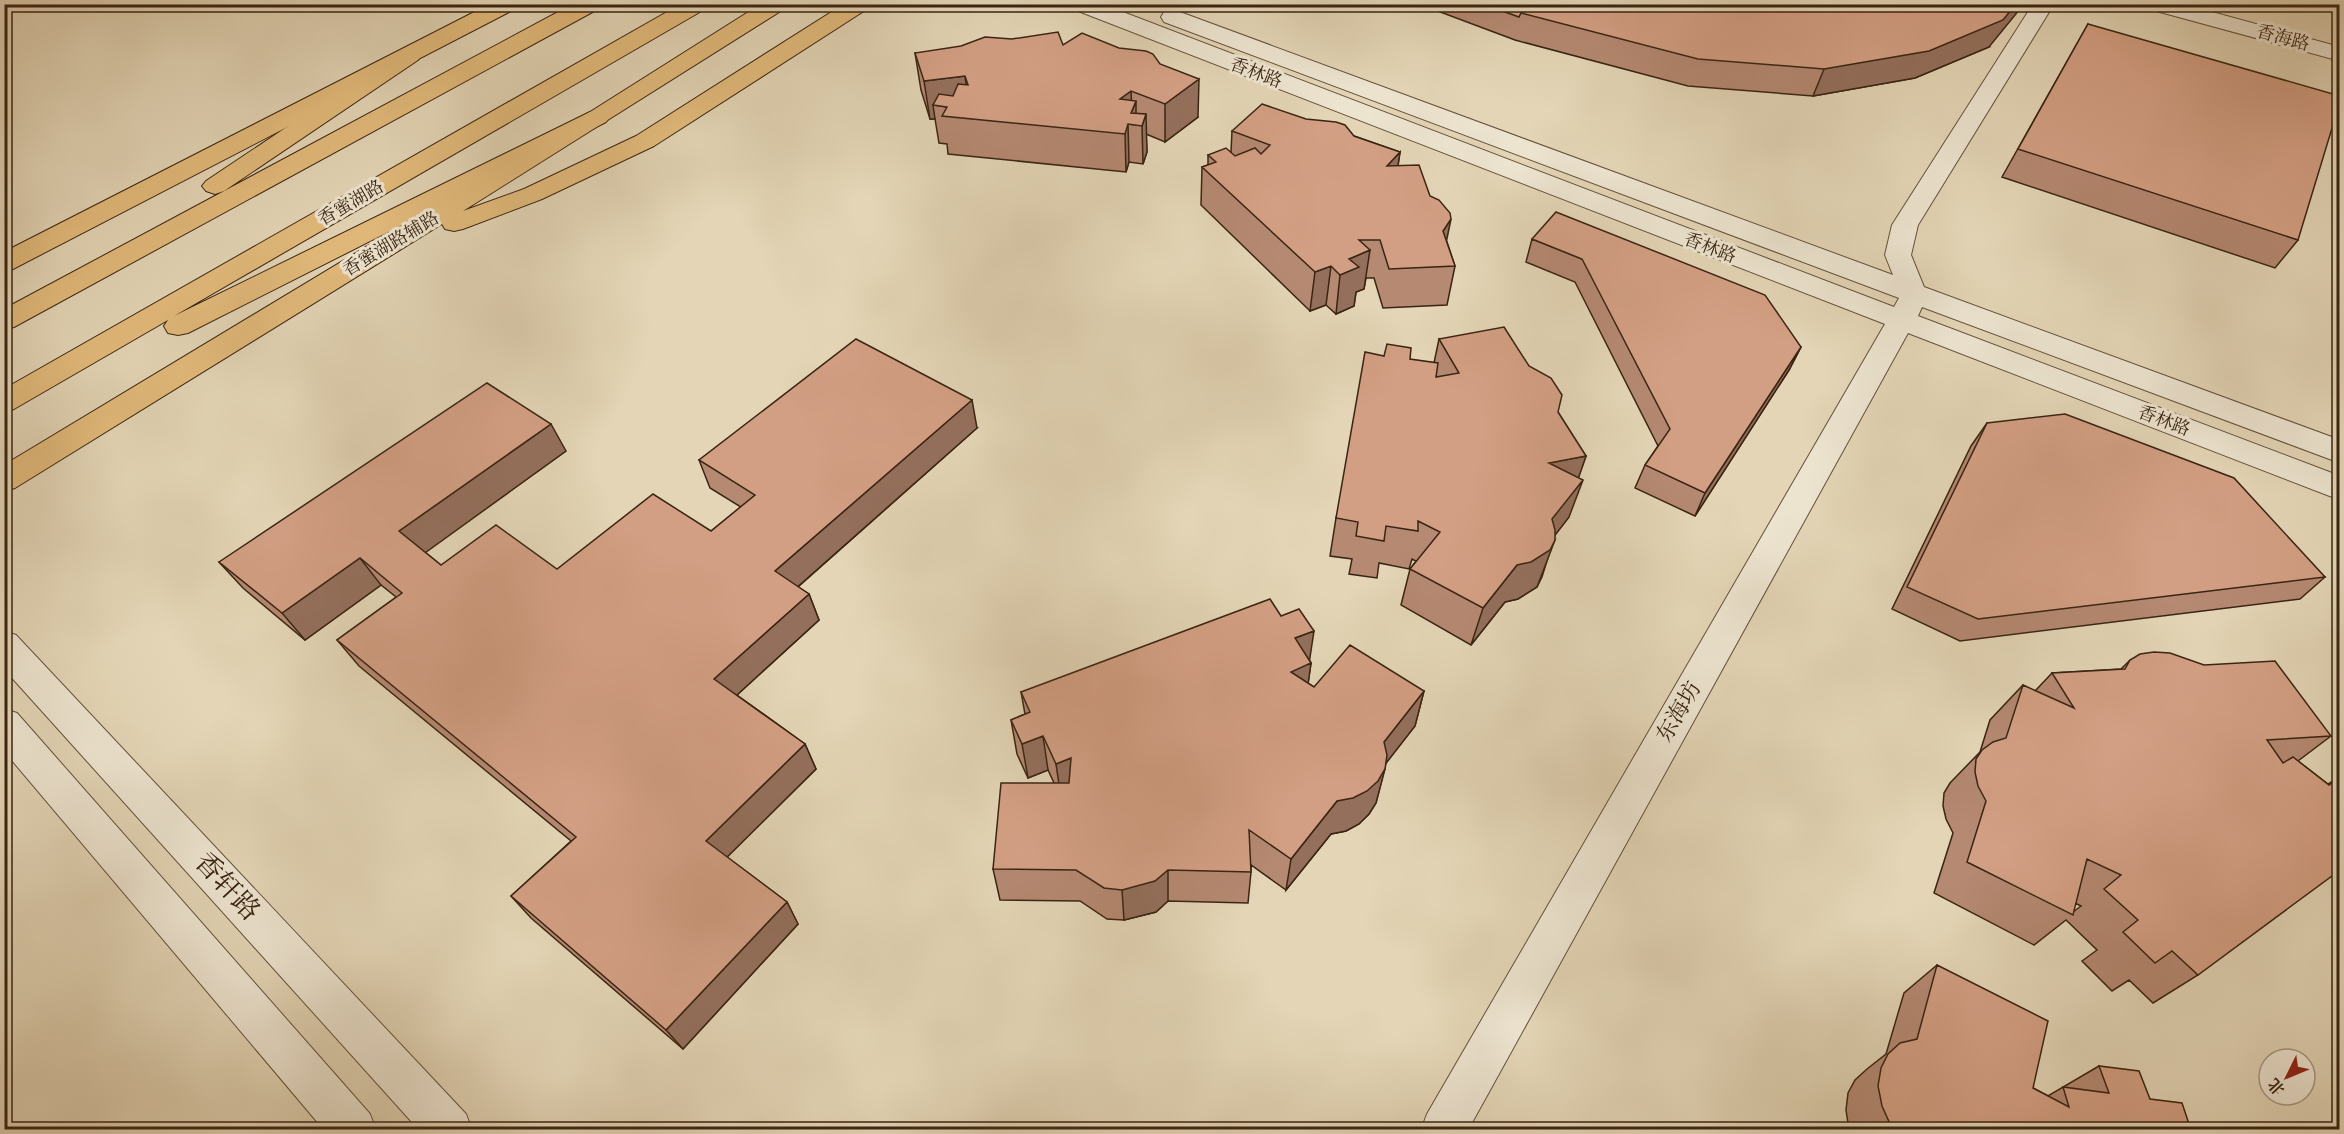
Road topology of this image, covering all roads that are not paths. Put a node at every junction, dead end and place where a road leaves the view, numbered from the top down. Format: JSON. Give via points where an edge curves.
{"nodes":[{"id":1,"x":507,"y":4,"type":"edge"},
{"id":2,"x":590,"y":4,"type":"edge"},
{"id":3,"x":697,"y":4,"type":"edge"},
{"id":4,"x":776,"y":4,"type":"edge"},
{"id":5,"x":859,"y":4,"type":"edge"},
{"id":6,"x":1081,"y":4,"type":"edge"},
{"id":7,"x":1139,"y":4,"type":"edge"},
{"id":8,"x":2044,"y":4,"type":"edge"},
{"id":9,"x":2157,"y":4,"type":"edge"},
{"id":10,"x":2340,"y":54,"type":"edge"},
{"id":11,"x":410,"y":55,"type":"junction"},
{"id":12,"x":598,"y":117,"type":"junction"},
{"id":13,"x":387,"y":247,"type":"junction"},
{"id":14,"x":4,"y":262,"type":"edge"},
{"id":15,"x":53,"y":295,"type":"junction"},
{"id":16,"x":1907,"y":308,"type":"junction"},
{"id":17,"x":4,"y":321,"type":"edge"},
{"id":18,"x":4,"y":402,"type":"edge"},
{"id":19,"x":4,"y":413,"type":"edge"},
{"id":20,"x":2340,"y":453,"type":"edge"},
{"id":21,"x":4,"y":480,"type":"edge"},
{"id":22,"x":2340,"y":489,"type":"edge"},
{"id":23,"x":4,"y":645,"type":"edge"},
{"id":24,"x":4,"y":724,"type":"edge"},
{"id":25,"x":354,"y":1130,"type":"edge"},
{"id":26,"x":450,"y":1130,"type":"edge"},
{"id":27,"x":1443,"y":1130,"type":"edge"}],
"edges":[{"from":1,"to":11,"type":"main road"},
{"from":2,"to":15,"type":"main road"},
{"from":3,"to":18,"type":"main road","name":"香蜜湖路"},
{"from":4,"to":12,"type":"main road","name":"香蜜湖路辅路"},
{"from":5,"to":13,"type":"main road","via":[[645,141],[533,194]]},
{"from":6,"to":16,"type":"street","name":"香林路"},
{"from":7,"to":16,"type":"street","name":"香林路"},
{"from":8,"to":16,"type":"street","via":[[1905,225],[1898,255]]},
{"from":9,"to":10,"type":"street","name":"香海路"},
{"from":11,"to":14,"type":"main road"},
{"from":11,"to":15,"type":"main road"},
{"from":12,"to":13,"type":"main road","name":"香蜜湖路辅路"},
{"from":12,"to":19,"type":"main road"},
{"from":13,"to":21,"type":"main road","name":"香蜜湖路辅路"},
{"from":15,"to":17,"type":"main road"},
{"from":16,"to":20,"type":"street","name":"香林路"},
{"from":16,"to":22,"type":"street","name":"香林路"},
{"from":16,"to":27,"type":"street","name":"东海坊"},
{"from":23,"to":26,"type":"street","name":"香轩路"},
{"from":24,"to":25,"type":"street"}]}
